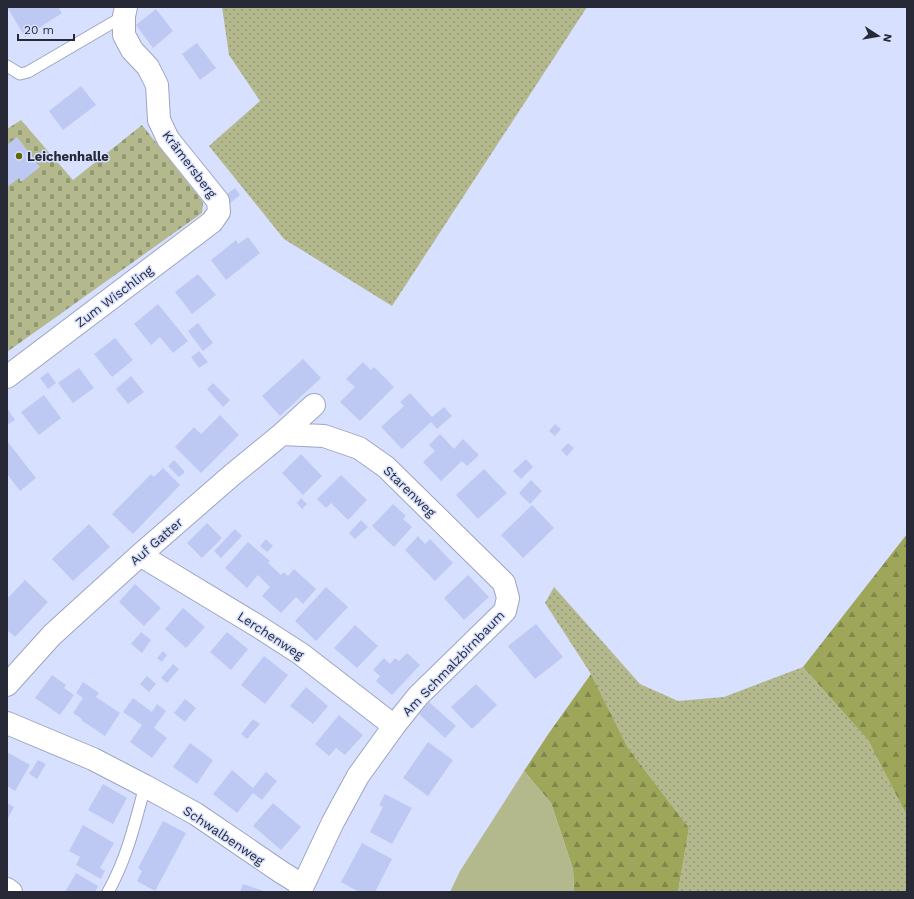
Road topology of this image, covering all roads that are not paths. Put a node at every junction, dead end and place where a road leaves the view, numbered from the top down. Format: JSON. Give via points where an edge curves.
{"nodes":[{"id":1,"x":125,"y":12,"type":"edge"},
{"id":2,"x":7,"y":66,"type":"edge"},
{"id":3,"x":219,"y":212,"type":"joint"},
{"id":4,"x":7,"y":377,"type":"edge"},
{"id":5,"x":314,"y":405,"type":"dead end"},
{"id":6,"x":282,"y":434,"type":"junction"},
{"id":7,"x":140,"y":555,"type":"junction"},
{"id":8,"x":508,"y":598,"type":"joint"},
{"id":9,"x":7,"y":685,"type":"edge"},
{"id":10,"x":7,"y":723,"type":"edge"},
{"id":11,"x":394,"y":726,"type":"junction"},
{"id":12,"x":145,"y":786,"type":"junction"},
{"id":13,"x":7,"y":889,"type":"edge"},
{"id":14,"x":301,"y":889,"type":"edge"},
{"id":15,"x":11,"y":892,"type":"edge"},
{"id":16,"x":108,"y":892,"type":"edge"}],
"edges":[{"from":1,"to":2,"type":"lane","via":[[28,72],[20,74]]},
{"from":1,"to":3,"type":"street","name":"Krämersberg","via":[[124,35],[132,50],[148,67],[157,85],[159,120],[168,139],[218,201]]},
{"from":3,"to":4,"type":"street","name":"Zum Wischling","via":[[212,222]]},
{"from":5,"to":6,"type":"street","name":"Auf Gatter"},
{"from":6,"to":7,"type":"street","name":"Auf Gatter"},
{"from":6,"to":8,"type":"street","name":"Starenweg","via":[[324,436],[359,448],[386,467],[504,583]]},
{"from":7,"to":9,"type":"street","name":"Auf Gatter","via":[[52,635]]},
{"from":7,"to":11,"type":"street","name":"Lerchenweg","via":[[301,654]]},
{"from":8,"to":11,"type":"street","name":"Am Schmalzbirnbaum","via":[[505,611],[418,696]]},
{"from":10,"to":12,"type":"street","name":"Schwalbenweg","via":[[93,759]]},
{"from":11,"to":14,"type":"street","name":"Am Schmalzbirnbaum","via":[[358,776]]},
{"from":12,"to":14,"type":"street","name":"Schwalbenweg","via":[[196,814]]},
{"from":12,"to":16,"type":"lane","via":[[129,844]]},
{"from":13,"to":15,"type":"street"}]}
